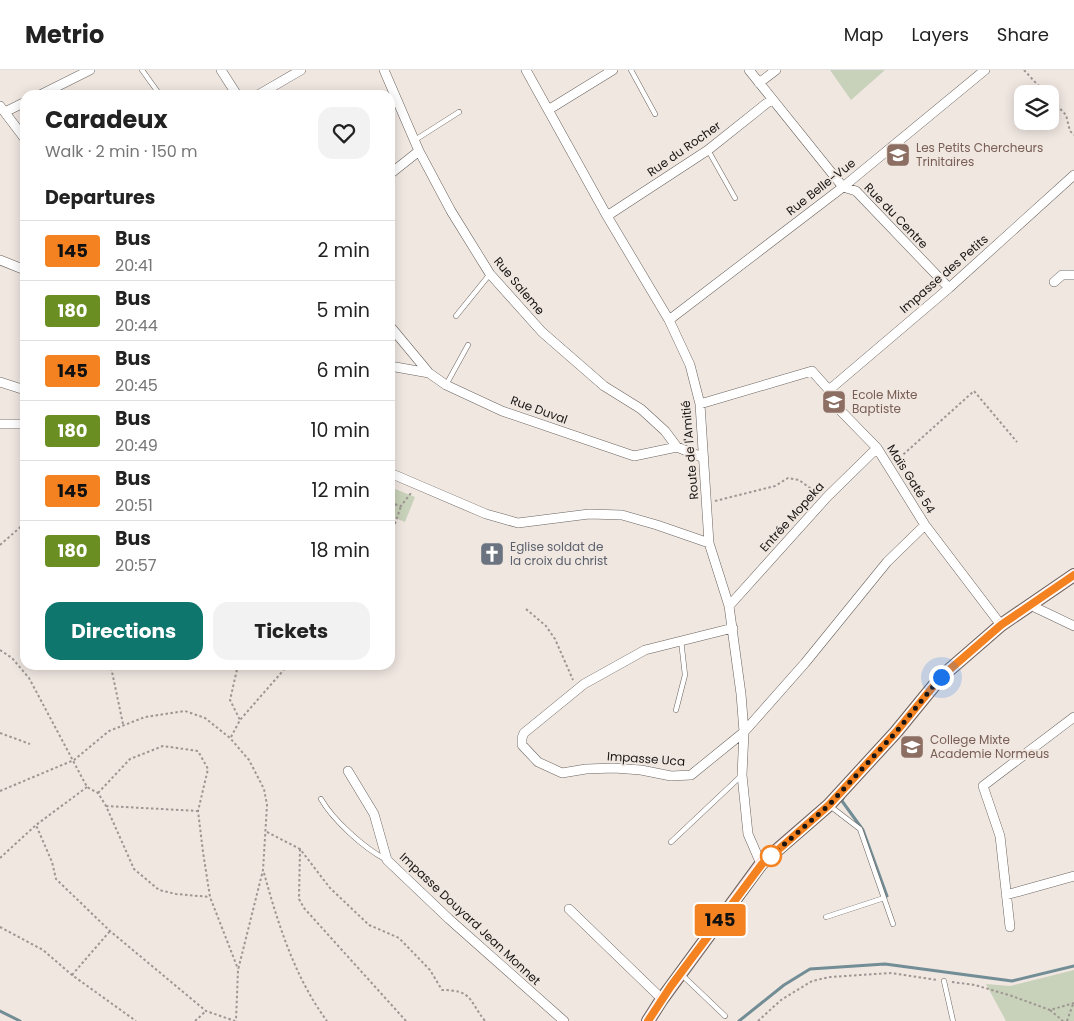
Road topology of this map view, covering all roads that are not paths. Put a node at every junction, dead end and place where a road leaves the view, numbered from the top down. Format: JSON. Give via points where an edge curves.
{"nodes":[{"id":1,"x":90,"y":70,"type":"edge"},
{"id":2,"x":142,"y":70,"type":"edge"},
{"id":3,"x":221,"y":70,"type":"edge"},
{"id":4,"x":301,"y":70,"type":"edge"},
{"id":5,"x":384,"y":70,"type":"edge"},
{"id":6,"x":526,"y":70,"type":"edge"},
{"id":7,"x":612,"y":70,"type":"edge"},
{"id":8,"x":631,"y":70,"type":"edge"},
{"id":9,"x":749,"y":70,"type":"edge"},
{"id":10,"x":776,"y":70,"type":"edge"},
{"id":11,"x":985,"y":70,"type":"edge"},
{"id":12,"x":759,"y":83,"type":"junction"},
{"id":13,"x":50,"y":90,"type":"edge"},
{"id":14,"x":156,"y":90,"type":"edge"},
{"id":15,"x":234,"y":90,"type":"edge"},
{"id":16,"x":267,"y":90,"type":"edge"},
{"id":17,"x":393,"y":90,"type":"edge"},
{"id":18,"x":395,"y":95,"type":"edge"},
{"id":19,"x":772,"y":99,"type":"junction"},
{"id":20,"x":20,"y":104,"type":"edge"},
{"id":21,"x":2,"y":109,"type":"edge"},
{"id":22,"x":548,"y":110,"type":"junction"},
{"id":23,"x":460,"y":112,"type":"dead end"},
{"id":24,"x":655,"y":114,"type":"dead end"},
{"id":25,"x":20,"y":132,"type":"edge"},
{"id":26,"x":415,"y":140,"type":"junction"},
{"id":27,"x":708,"y":150,"type":"junction"},
{"id":28,"x":419,"y":151,"type":"junction"},
{"id":29,"x":395,"y":170,"type":"edge"},
{"id":30,"x":1074,"y":174,"type":"edge"},
{"id":31,"x":843,"y":187,"type":"junction"},
{"id":32,"x":734,"y":198,"type":"dead end"},
{"id":33,"x":608,"y":216,"type":"junction"},
{"id":34,"x":0,"y":260,"type":"edge"},
{"id":35,"x":20,"y":268,"type":"edge"},
{"id":36,"x":490,"y":274,"type":"junction"},
{"id":37,"x":1074,"y":275,"type":"edge"},
{"id":38,"x":1054,"y":282,"type":"dead end"},
{"id":39,"x":948,"y":288,"type":"junction"},
{"id":40,"x":456,"y":316,"type":"dead end"},
{"id":41,"x":669,"y":320,"type":"junction"},
{"id":42,"x":395,"y":332,"type":"edge"},
{"id":43,"x":468,"y":345,"type":"dead end"},
{"id":44,"x":395,"y":367,"type":"edge"},
{"id":45,"x":429,"y":372,"type":"junction"},
{"id":46,"x":0,"y":382,"type":"edge"},
{"id":47,"x":446,"y":385,"type":"junction"},
{"id":48,"x":20,"y":388,"type":"edge"},
{"id":49,"x":830,"y":390,"type":"junction"},
{"id":50,"x":700,"y":404,"type":"junction"},
{"id":51,"x":0,"y":424,"type":"edge"},
{"id":52,"x":20,"y":424,"type":"edge"},
{"id":53,"x":677,"y":447,"type":"junction"},
{"id":54,"x":877,"y":448,"type":"junction"},
{"id":55,"x":704,"y":458,"type":"junction"},
{"id":56,"x":395,"y":475,"type":"edge"},
{"id":57,"x":925,"y":525,"type":"junction"},
{"id":58,"x":710,"y":543,"type":"junction"},
{"id":59,"x":1074,"y":575,"type":"edge"},
{"id":60,"x":1030,"y":605,"type":"junction"},
{"id":61,"x":729,"y":606,"type":"junction"},
{"id":62,"x":1001,"y":625,"type":"junction"},
{"id":63,"x":1074,"y":626,"type":"edge"},
{"id":64,"x":732,"y":628,"type":"junction"},
{"id":65,"x":681,"y":640,"type":"junction"},
{"id":66,"x":676,"y":710,"type":"dead end"},
{"id":67,"x":1074,"y":717,"type":"edge"},
{"id":68,"x":744,"y":732,"type":"junction"},
{"id":69,"x":348,"y":771,"type":"dead end"},
{"id":70,"x":742,"y":776,"type":"junction"},
{"id":71,"x":321,"y":799,"type":"dead end"},
{"id":72,"x":829,"y":805,"type":"junction"},
{"id":73,"x":671,"y":842,"type":"dead end"},
{"id":74,"x":387,"y":860,"type":"junction"},
{"id":75,"x":762,"y":864,"type":"junction"},
{"id":76,"x":1074,"y":876,"type":"edge"},
{"id":77,"x":1006,"y":894,"type":"junction"},
{"id":78,"x":884,"y":898,"type":"junction"},
{"id":79,"x":569,"y":909,"type":"dead end"},
{"id":80,"x":826,"y":917,"type":"dead end"},
{"id":81,"x":893,"y":924,"type":"dead end"},
{"id":82,"x":1010,"y":926,"type":"dead end"},
{"id":83,"x":680,"y":973,"type":"junction"},
{"id":84,"x":944,"y":981,"type":"road end"},
{"id":85,"x":662,"y":999,"type":"junction"},
{"id":86,"x":725,"y":1016,"type":"dead end"},
{"id":87,"x":564,"y":1021,"type":"edge"},
{"id":88,"x":648,"y":1021,"type":"edge"},
{"id":89,"x":953,"y":1021,"type":"edge"}],
"edges":[{"from":1,"to":13,"type":"street"},
{"from":2,"to":14,"type":"lane"},
{"from":3,"to":15,"type":"street"},
{"from":4,"to":16,"type":"street"},
{"from":5,"to":17,"type":"street","name":"Rue Saleme"},
{"from":6,"to":22,"type":"street","name":"Route de l'Amitié"},
{"from":7,"to":22,"type":"street"},
{"from":8,"to":24,"type":"lane"},
{"from":9,"to":12,"type":"street","name":"Rue du Centre"},
{"from":10,"to":12,"type":"street"},
{"from":11,"to":31,"type":"street","name":"Rue Belle-Vue"},
{"from":12,"to":19,"type":"street","name":"Rue du Centre"},
{"from":18,"to":26,"type":"street","name":"Rue Saleme"},
{"from":19,"to":27,"type":"street","name":"Rue du Rocher"},
{"from":19,"to":31,"type":"street","name":"Rue du Centre"},
{"from":20,"to":21,"type":"street"},
{"from":21,"to":25,"type":"street"},
{"from":22,"to":33,"type":"street","name":"Route de l'Amitié"},
{"from":23,"to":26,"type":"lane"},
{"from":26,"to":28,"type":"street","name":"Rue Saleme"},
{"from":27,"to":32,"type":"lane"},
{"from":27,"to":33,"type":"street","name":"Rue du Rocher"},
{"from":28,"to":29,"type":"street"},
{"from":28,"to":36,"type":"street","name":"Rue Saleme"},
{"from":30,"to":39,"type":"street","name":"Impasse des Petits"},
{"from":31,"to":39,"type":"street","name":"Rue du Centre","via":[[856,191]]},
{"from":31,"to":41,"type":"street","name":"Rue Belle-Vue"},
{"from":33,"to":41,"type":"street","name":"Route de l'Amitié"},
{"from":34,"to":35,"type":"street"},
{"from":36,"to":40,"type":"lane"},
{"from":36,"to":53,"type":"street","name":"Rue Saleme","via":[[542,332],[604,386],[641,409]]},
{"from":37,"to":38,"type":"street","via":[[1062,275]]},
{"from":39,"to":49,"type":"street","name":"Impasse des Petits"},
{"from":41,"to":50,"type":"street","name":"Route de l'Amitié","via":[[690,365]]},
{"from":42,"to":45,"type":"street","name":"Rue Duval"},
{"from":43,"to":47,"type":"lane"},
{"from":44,"to":45,"type":"street"},
{"from":45,"to":47,"type":"street","name":"Rue Duval"},
{"from":46,"to":48,"type":"street"},
{"from":47,"to":53,"type":"street","name":"Rue Duval","via":[[502,411],[634,456]]},
{"from":49,"to":50,"type":"street","name":"Maïs Gaté 54","via":[[812,371]]},
{"from":49,"to":54,"type":"street","name":"Maïs Gaté 54","via":[[836,406]]},
{"from":50,"to":55,"type":"street","name":"Route de l'Amitié"},
{"from":51,"to":52,"type":"street"},
{"from":53,"to":55,"type":"street"},
{"from":54,"to":57,"type":"street","name":"Maïs Gaté 54"},
{"from":54,"to":61,"type":"street","name":"Entrée Mopeka"},
{"from":55,"to":58,"type":"street","name":"Route de l'Amitié"},
{"from":56,"to":58,"type":"street","via":[[486,514],[518,523],[589,514],[622,515]]},
{"from":57,"to":62,"type":"street","name":"Maïs Gaté 54"},
{"from":57,"to":68,"type":"street","via":[[887,562]]},
{"from":58,"to":61,"type":"street","name":"Route de l'Amitié"},
{"from":59,"to":60,"type":"street"},
{"from":60,"to":62,"type":"street"},
{"from":60,"to":63,"type":"street"},
{"from":61,"to":64,"type":"street","name":"Route de l'Amitié"},
{"from":62,"to":72,"type":"street","via":[[941,677]]},
{"from":64,"to":65,"type":"street"},
{"from":64,"to":68,"type":"street","name":"Route de l'Amitié"},
{"from":65,"to":66,"type":"lane","via":[[685,675]]},
{"from":65,"to":68,"type":"street","name":"Impasse Uca","via":[[645,650],[577,689],[524,733],[522,745],[538,762],[562,772],[614,768],[671,776],[691,775]]},
{"from":67,"to":77,"type":"street","via":[[983,786],[1000,836]]},
{"from":68,"to":70,"type":"street","name":"Route de l'Amitié"},
{"from":69,"to":74,"type":"street","name":"Impasse Douyard Jean Monnet","via":[[374,814]]},
{"from":70,"to":73,"type":"lane"},
{"from":70,"to":75,"type":"street","name":"Route de l'Amitié","via":[[748,834]]},
{"from":71,"to":74,"type":"lane","via":[[328,811],[372,852]]},
{"from":72,"to":75,"type":"street"},
{"from":72,"to":78,"type":"lane","via":[[860,829]]},
{"from":74,"to":87,"type":"street","name":"Impasse Douyard Jean Monnet"},
{"from":75,"to":83,"type":"street"},
{"from":76,"to":77,"type":"street"},
{"from":77,"to":82,"type":"street"},
{"from":78,"to":80,"type":"lane"},
{"from":78,"to":81,"type":"lane"},
{"from":79,"to":85,"type":"street"},
{"from":83,"to":85,"type":"street"},
{"from":83,"to":86,"type":"lane"},
{"from":84,"to":89,"type":"lane"},
{"from":85,"to":88,"type":"street"}]}
